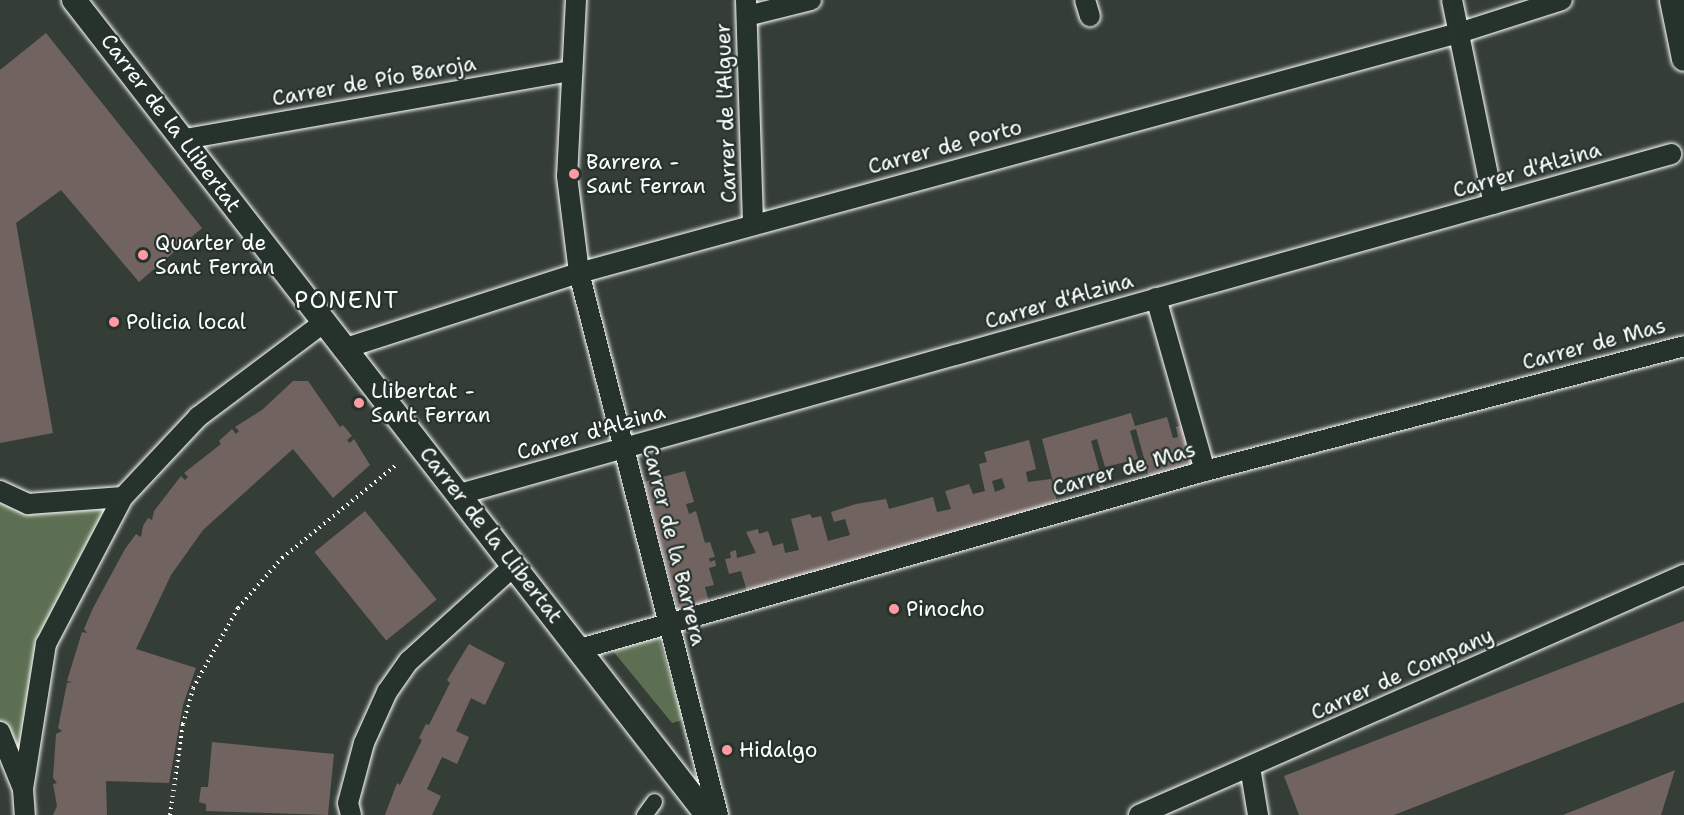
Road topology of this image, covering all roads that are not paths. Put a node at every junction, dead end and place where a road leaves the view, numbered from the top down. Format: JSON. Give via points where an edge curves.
{"nodes":[{"id":1,"x":74,"y":0,"type":"edge"},
{"id":2,"x":576,"y":0,"type":"edge"},
{"id":3,"x":812,"y":0,"type":"edge"},
{"id":4,"x":1452,"y":0,"type":"edge"},
{"id":5,"x":1562,"y":0,"type":"edge"},
{"id":6,"x":1672,"y":0,"type":"edge"},
{"id":7,"x":746,"y":8,"type":"edge"},
{"id":8,"x":1459,"y":33,"type":"junction"},
{"id":9,"x":1684,"y":59,"type":"edge"},
{"id":10,"x":572,"y":71,"type":"junction"},
{"id":11,"x":185,"y":139,"type":"junction"},
{"id":12,"x":1671,"y":154,"type":"dead end"},
{"id":13,"x":1494,"y":204,"type":"junction"},
{"id":14,"x":753,"y":224,"type":"junction"},
{"id":15,"x":579,"y":273,"type":"junction"},
{"id":16,"x":1156,"y":298,"type":"junction"},
{"id":17,"x":323,"y":323,"type":"junction"},
{"id":18,"x":1684,"y":346,"type":"edge"},
{"id":19,"x":343,"y":349,"type":"junction"},
{"id":20,"x":624,"y":448,"type":"junction"},
{"id":21,"x":1204,"y":471,"type":"junction"},
{"id":22,"x":0,"y":491,"type":"edge"},
{"id":23,"x":460,"y":494,"type":"junction"},
{"id":24,"x":123,"y":497,"type":"junction"},
{"id":25,"x":515,"y":565,"type":"junction"},
{"id":26,"x":1684,"y":575,"type":"edge"},
{"id":27,"x":669,"y":622,"type":"junction"},
{"id":28,"x":580,"y":649,"type":"junction"},
{"id":29,"x":0,"y":732,"type":"edge"},
{"id":30,"x":1250,"y":767,"type":"junction"},
{"id":31,"x":22,"y":789,"type":"junction"},
{"id":32,"x":654,"y":801,"type":"dead end"},
{"id":33,"x":25,"y":815,"type":"edge"},
{"id":34,"x":351,"y":815,"type":"edge"},
{"id":35,"x":644,"y":815,"type":"edge"},
{"id":36,"x":708,"y":815,"type":"edge"},
{"id":37,"x":718,"y":815,"type":"edge"},
{"id":38,"x":1139,"y":815,"type":"edge"},
{"id":39,"x":1258,"y":815,"type":"edge"}],
"edges":[{"from":1,"to":11,"type":"street","name":"Carrer de la Llibertat"},
{"from":2,"to":10,"type":"street","name":"Carrer de la Barrera"},
{"from":3,"to":7,"type":"street"},
{"from":4,"to":8,"type":"street"},
{"from":5,"to":8,"type":"street","name":"Carrer de Porto"},
{"from":6,"to":9,"type":"street"},
{"from":7,"to":14,"type":"street","name":"Carrer de l'Alguer"},
{"from":8,"to":13,"type":"street"},
{"from":8,"to":14,"type":"street","name":"Carrer de Porto"},
{"from":10,"to":11,"type":"street","name":"Carrer de Pío Baroja"},
{"from":10,"to":15,"type":"street","name":"Carrer de la Barrera","via":[[567,176]]},
{"from":11,"to":17,"type":"street","name":"Carrer de la Llibertat"},
{"from":12,"to":13,"type":"street","name":"Carrer d'Alzina"},
{"from":13,"to":16,"type":"street","name":"Carrer d'Alzina"},
{"from":14,"to":15,"type":"street","name":"Carrer de Porto"},
{"from":15,"to":19,"type":"street","name":"Carrer de Porto"},
{"from":15,"to":20,"type":"street","name":"Carrer de la Barrera"},
{"from":16,"to":20,"type":"street","name":"Carrer d'Alzina"},
{"from":16,"to":21,"type":"street"},
{"from":17,"to":19,"type":"street","name":"Carrer de la Llibertat"},
{"from":17,"to":24,"type":"street","via":[[198,417]]},
{"from":18,"to":21,"type":"street","name":"Carrer de Mas"},
{"from":19,"to":23,"type":"street","name":"Carrer de la Llibertat"},
{"from":20,"to":23,"type":"street","name":"Carrer d'Alzina"},
{"from":20,"to":27,"type":"street","name":"Carrer de la Barrera"},
{"from":21,"to":27,"type":"street","name":"Carrer de Mas"},
{"from":22,"to":24,"type":"street","via":[[28,504]]},
{"from":23,"to":25,"type":"street","name":"Carrer de la Llibertat"},
{"from":24,"to":31,"type":"street","via":[[46,644]]},
{"from":25,"to":28,"type":"street","name":"Carrer de la Llibertat"},
{"from":25,"to":34,"type":"street","via":[[409,661],[387,692],[363,743],[348,803]]},
{"from":26,"to":30,"type":"street","name":"Carrer de Company"},
{"from":27,"to":28,"type":"street","name":"Carrer de Mas"},
{"from":27,"to":37,"type":"street","name":"Carrer de la Barrera"},
{"from":28,"to":36,"type":"street","name":"Carrer de la Llibertat"},
{"from":29,"to":31,"type":"street"},
{"from":30,"to":38,"type":"street","name":"Carrer de Company"},
{"from":30,"to":39,"type":"street"},
{"from":31,"to":33,"type":"street"},
{"from":32,"to":35,"type":"street"}]}
